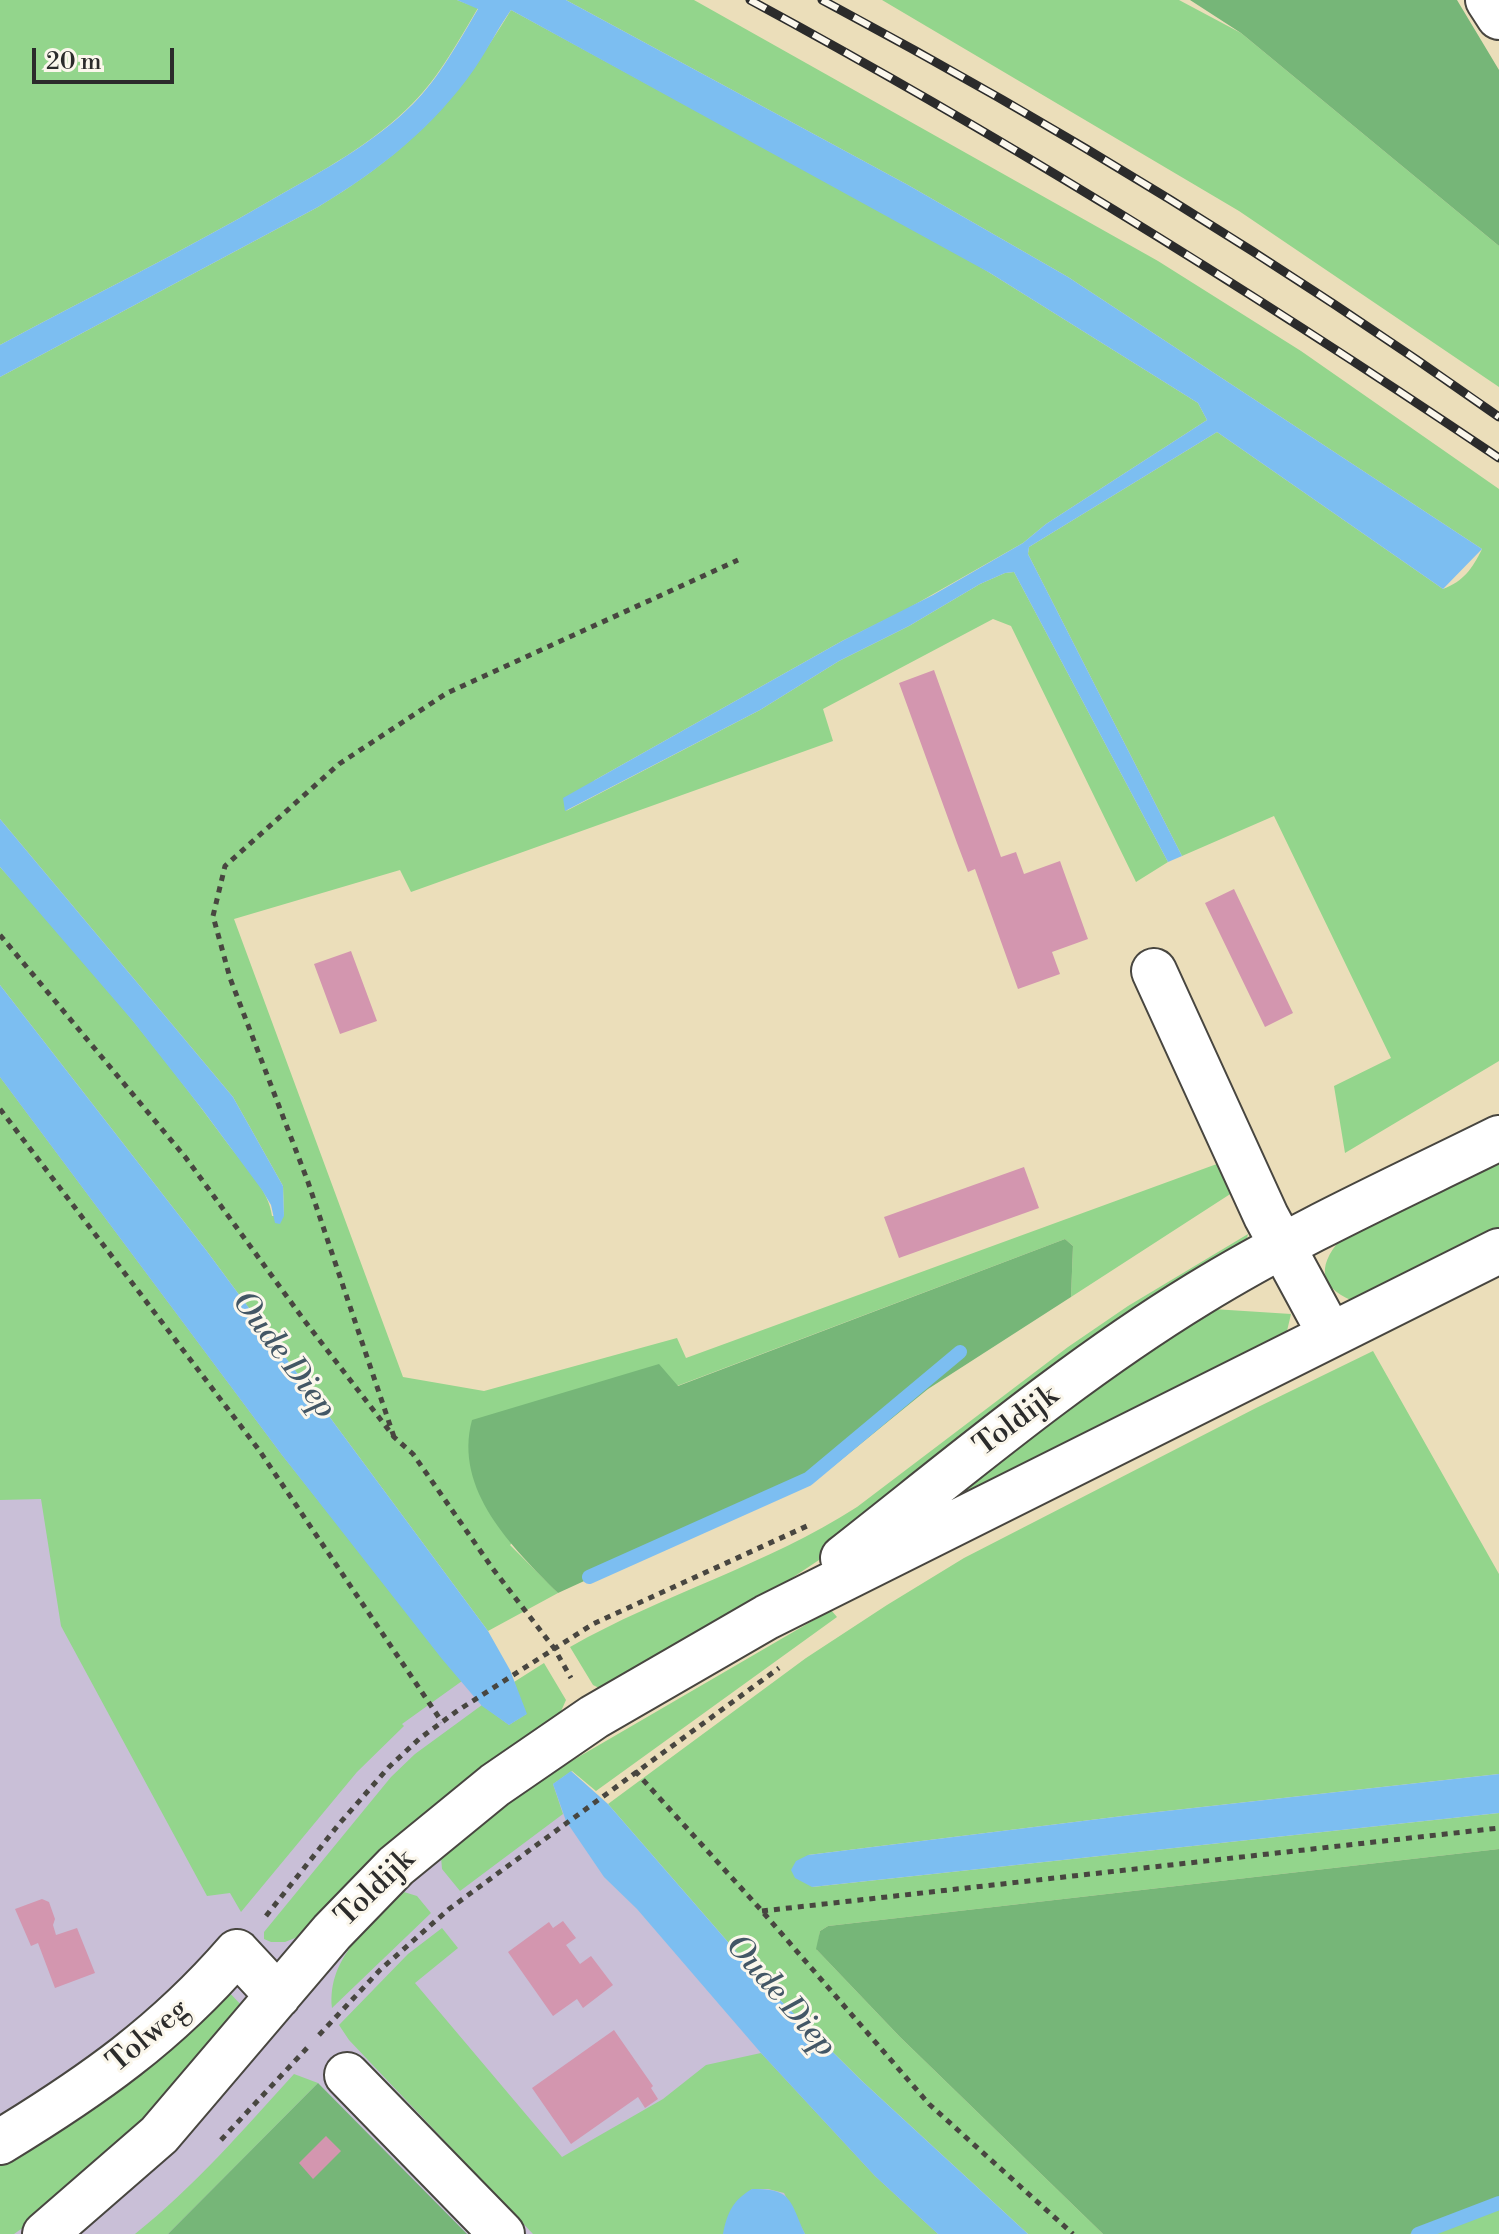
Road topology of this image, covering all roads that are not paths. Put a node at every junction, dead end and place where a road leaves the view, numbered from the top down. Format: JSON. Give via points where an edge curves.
{"nodes":[{"id":1,"x":1488,"y":0,"type":"edge"},
{"id":2,"x":1499,"y":17,"type":"edge"},
{"id":3,"x":1154,"y":971,"type":"dead end"},
{"id":4,"x":1499,"y":1138,"type":"edge"},
{"id":5,"x":1281,"y":1246,"type":"junction"},
{"id":6,"x":1499,"y":1251,"type":"edge"},
{"id":7,"x":1330,"y":1334,"type":"junction"},
{"id":8,"x":767,"y":1617,"type":"junction"},
{"id":9,"x":278,"y":1996,"type":"junction"},
{"id":10,"x":347,"y":2075,"type":"dead end"},
{"id":11,"x":0,"y":2142,"type":"edge"},
{"id":12,"x":45,"y":2234,"type":"edge"},
{"id":13,"x":502,"y":2234,"type":"edge"}],
"edges":[{"from":1,"to":2,"type":"street"},
{"from":3,"to":5,"type":"street"},
{"from":4,"to":5,"type":"street","name":"Toldijk"},
{"from":5,"to":7,"type":"street"},
{"from":5,"to":8,"type":"street","name":"Toldijk","via":[[1198,1294],[1083,1372]]},
{"from":6,"to":7,"type":"street","name":"Toldijk"},
{"from":7,"to":8,"type":"street","name":"Toldijk"},
{"from":8,"to":9,"type":"street","name":"Toldijk","via":[[594,1717],[495,1785],[396,1866]]},
{"from":9,"to":11,"type":"street","name":"Tolweg","via":[[237,1952],[203,1992],[117,2066]]},
{"from":9,"to":12,"type":"street","name":"Toldijk","via":[[159,2135]]},
{"from":10,"to":13,"type":"street"}]}
